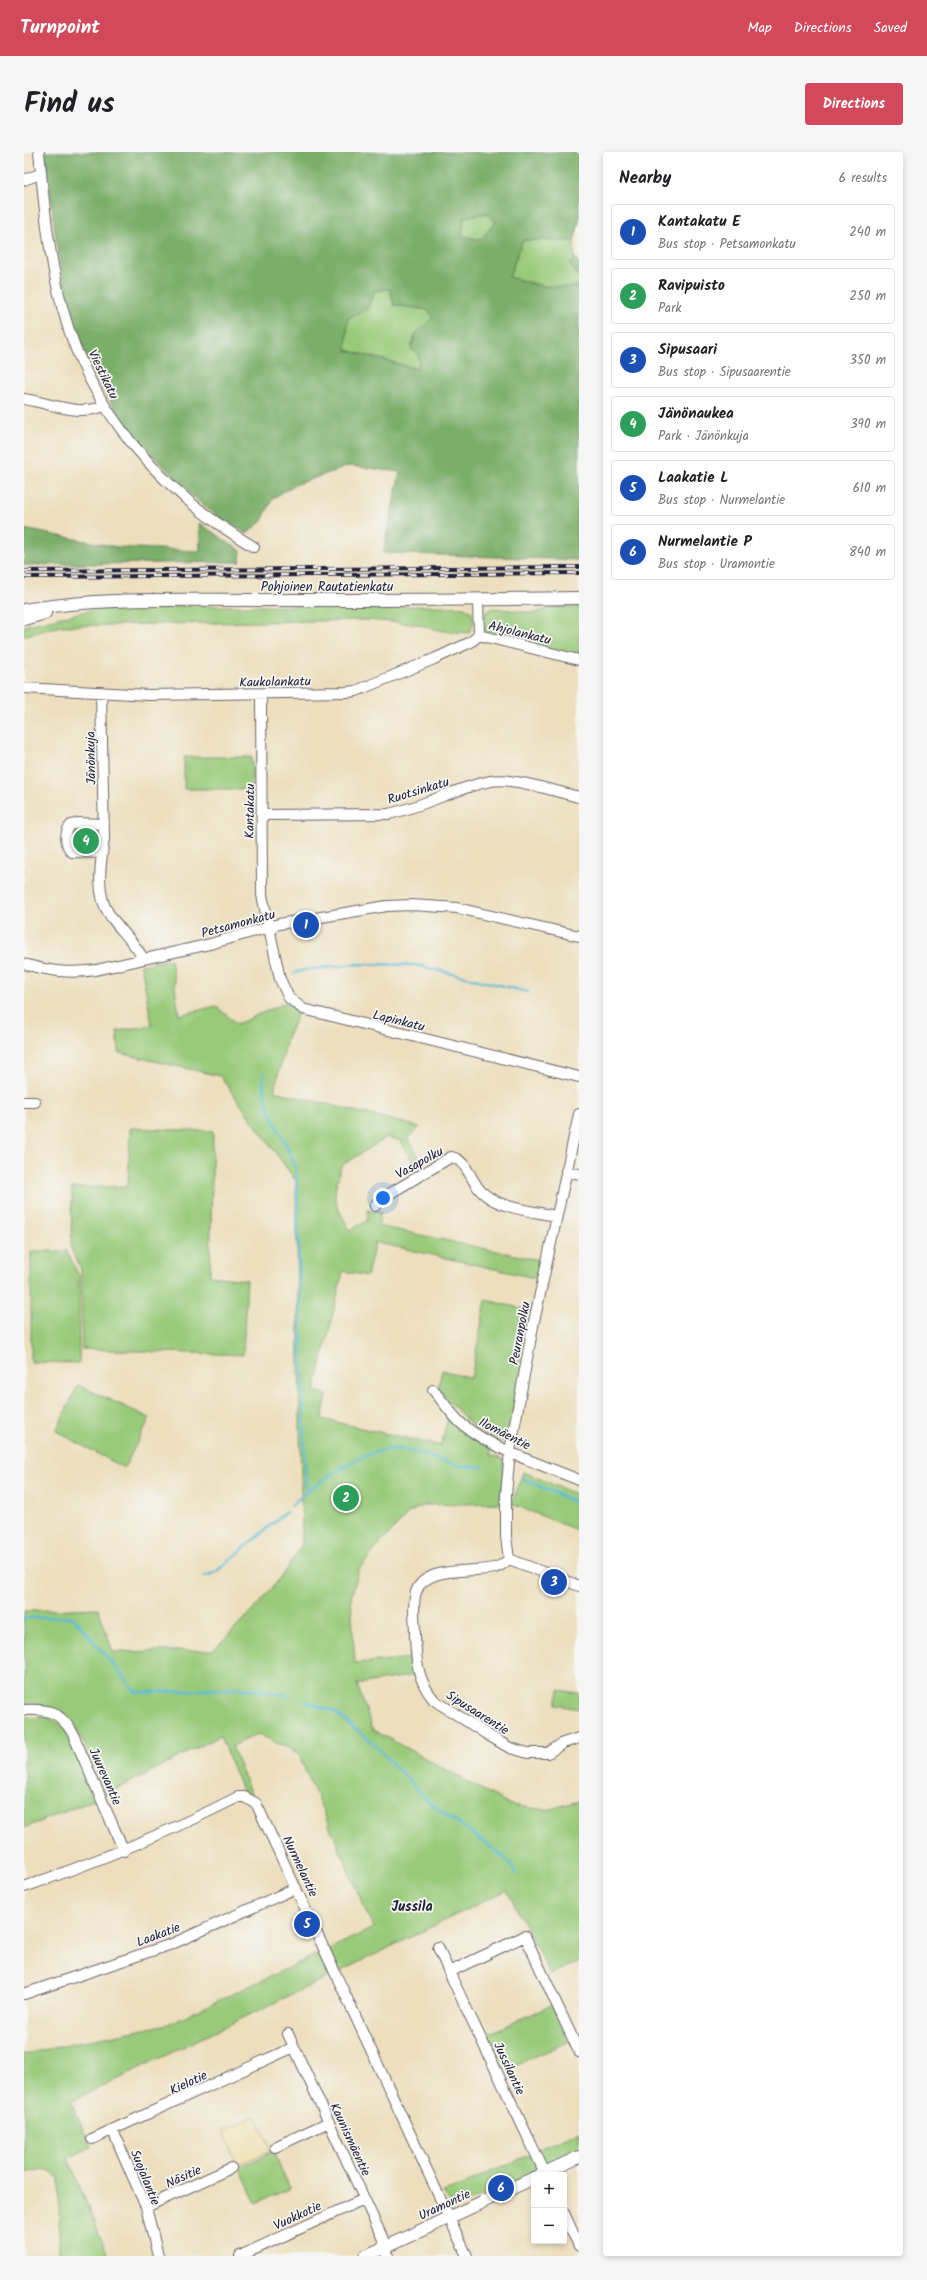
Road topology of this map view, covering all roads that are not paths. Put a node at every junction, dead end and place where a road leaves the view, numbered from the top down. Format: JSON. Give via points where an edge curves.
{"nodes":[{"id":1,"x":39,"y":152,"type":"edge"},
{"id":2,"x":40,"y":174,"type":"junction"},
{"id":3,"x":24,"y":180,"type":"edge"},
{"id":4,"x":24,"y":399,"type":"edge"},
{"id":5,"x":104,"y":406,"type":"junction"},
{"id":6,"x":254,"y":547,"type":"dead end"},
{"id":7,"x":579,"y":598,"type":"edge"},
{"id":8,"x":478,"y":600,"type":"junction"},
{"id":9,"x":75,"y":605,"type":"junction"},
{"id":10,"x":24,"y":610,"type":"edge"},
{"id":11,"x":24,"y":619,"type":"edge"},
{"id":12,"x":479,"y":635,"type":"junction"},
{"id":13,"x":579,"y":660,"type":"edge"},
{"id":14,"x":24,"y":688,"type":"edge"},
{"id":15,"x":101,"y":692,"type":"junction"},
{"id":16,"x":261,"y":694,"type":"junction"},
{"id":17,"x":579,"y":797,"type":"edge"},
{"id":18,"x":262,"y":815,"type":"junction"},
{"id":19,"x":104,"y":824,"type":"junction"},
{"id":20,"x":101,"y":853,"type":"junction"},
{"id":21,"x":269,"y":927,"type":"junction"},
{"id":22,"x":579,"y":936,"type":"edge"},
{"id":23,"x":143,"y":958,"type":"junction"},
{"id":24,"x":24,"y":964,"type":"edge"},
{"id":25,"x":579,"y":1077,"type":"edge"},
{"id":26,"x":24,"y":1102,"type":"edge"},
{"id":27,"x":35,"y":1102,"type":"dead end"},
{"id":28,"x":579,"y":1114,"type":"edge"},
{"id":29,"x":566,"y":1171,"type":"junction"},
{"id":30,"x":579,"y":1174,"type":"edge"},
{"id":31,"x":375,"y":1206,"type":"dead end"},
{"id":32,"x":556,"y":1216,"type":"junction"},
{"id":33,"x":434,"y":1390,"type":"dead end"},
{"id":34,"x":510,"y":1451,"type":"junction"},
{"id":35,"x":579,"y":1480,"type":"edge"},
{"id":36,"x":510,"y":1559,"type":"junction"},
{"id":37,"x":579,"y":1586,"type":"edge"},
{"id":38,"x":24,"y":1710,"type":"edge"},
{"id":39,"x":579,"y":1738,"type":"edge"},
{"id":40,"x":124,"y":1851,"type":"junction"},
{"id":41,"x":24,"y":1887,"type":"edge"},
{"id":42,"x":296,"y":1888,"type":"junction"},
{"id":43,"x":438,"y":1947,"type":"dead end"},
{"id":44,"x":449,"y":1972,"type":"junction"},
{"id":45,"x":24,"y":1994,"type":"edge"},
{"id":46,"x":288,"y":2034,"type":"dead end"},
{"id":47,"x":294,"y":2047,"type":"junction"},
{"id":48,"x":579,"y":2052,"type":"edge"},
{"id":49,"x":329,"y":2122,"type":"junction"},
{"id":50,"x":113,"y":2131,"type":"junction"},
{"id":51,"x":92,"y":2139,"type":"dead end"},
{"id":52,"x":275,"y":2147,"type":"dead end"},
{"id":53,"x":579,"y":2157,"type":"edge"},
{"id":54,"x":231,"y":2168,"type":"dead end"},
{"id":55,"x":540,"y":2172,"type":"edge"},
{"id":56,"x":547,"y":2172,"type":"edge"},
{"id":57,"x":531,"y":2179,"type":"edge"},
{"id":58,"x":364,"y":2199,"type":"junction"},
{"id":59,"x":146,"y":2207,"type":"junction"},
{"id":60,"x":449,"y":2216,"type":"junction"},
{"id":61,"x":567,"y":2220,"type":"edge"},
{"id":62,"x":579,"y":2246,"type":"edge"},
{"id":63,"x":387,"y":2251,"type":"edge"},
{"id":64,"x":158,"y":2256,"type":"edge"},
{"id":65,"x":240,"y":2256,"type":"edge"},
{"id":66,"x":366,"y":2256,"type":"edge"},
{"id":67,"x":467,"y":2256,"type":"edge"}],
"edges":[{"from":1,"to":2,"type":"street","name":"Viestikatu"},
{"from":2,"to":3,"type":"street"},
{"from":2,"to":5,"type":"street","name":"Viestikatu","via":[[53,267],[64,312],[82,362]]},
{"from":4,"to":5,"type":"street","via":[[64,408],[87,410]]},
{"from":5,"to":6,"type":"street","name":"Viestikatu","via":[[155,470],[214,522]]},
{"from":7,"to":8,"type":"street","name":"Pohjoinen Rautatienkatu"},
{"from":8,"to":9,"type":"street","name":"Pohjoinen Rautatienkatu","via":[[148,600]]},
{"from":8,"to":12,"type":"street"},
{"from":9,"to":10,"type":"street","name":"Pohjoinen Rautatienkatu"},
{"from":9,"to":11,"type":"street","name":"Pohjoinen Rautatienkatu"},
{"from":12,"to":13,"type":"street","name":"Ahjolankatu"},
{"from":12,"to":16,"type":"street","name":"Kaukolankatu","via":[[461,648],[356,691]]},
{"from":14,"to":15,"type":"street","name":"Kaukolankatu"},
{"from":15,"to":16,"type":"street","name":"Kaukolankatu","via":[[157,695]]},
{"from":15,"to":19,"type":"street","name":"Jänönkuja"},
{"from":16,"to":18,"type":"street","name":"Kantakatu"},
{"from":17,"to":18,"type":"street","name":"Ruotsinkatu","via":[[517,783],[492,781],[388,814]]},
{"from":18,"to":21,"type":"street","name":"Kantakatu","via":[[260,878]]},
{"from":19,"to":20,"type":"street","name":"Jänönkuja"},
{"from":19,"to":20,"type":"street","via":[[71,825],[66,834],[72,852]]},
{"from":20,"to":23,"type":"street","name":"Jänönkuja","via":[[101,880],[108,914]]},
{"from":21,"to":22,"type":"street","name":"Petsamonkatu","via":[[332,914],[412,905],[457,908]]},
{"from":21,"to":23,"type":"street","name":"Petsamonkatu","via":[[211,944]]},
{"from":21,"to":25,"type":"street","name":"Lapinkatu","via":[[280,979],[289,998],[303,1009]]},
{"from":23,"to":24,"type":"street","name":"Petsamonkatu","via":[[81,972],[51,971]]},
{"from":26,"to":27,"type":"street"},
{"from":28,"to":29,"type":"street","name":"Peuranpolku"},
{"from":29,"to":30,"type":"street"},
{"from":29,"to":32,"type":"street","name":"Peuranpolku"},
{"from":31,"to":32,"type":"street","name":"Vasapolku","via":[[380,1200],[451,1157],[460,1160],[477,1186],[492,1199]]},
{"from":32,"to":34,"type":"street","name":"Peuranpolku"},
{"from":33,"to":34,"type":"street","name":"Ilomäentie","via":[[462,1424],[488,1441]]},
{"from":34,"to":35,"type":"street","name":"Ilomäentie"},
{"from":34,"to":36,"type":"street","name":"Peuranpolku","via":[[506,1494],[506,1537]]},
{"from":36,"to":37,"type":"street"},
{"from":36,"to":39,"type":"street","name":"Sipusaarentie","via":[[493,1568],[432,1575],[420,1585],[415,1599],[415,1616],[416,1665],[420,1678],[425,1690],[434,1700],[510,1748],[528,1753],[548,1753],[563,1743]]},
{"from":38,"to":40,"type":"street","name":"Juurevantie","via":[[58,1714],[72,1732]]},
{"from":40,"to":41,"type":"street","name":"Nurmelantie"},
{"from":40,"to":42,"type":"street","name":"Nurmelantie","via":[[238,1797],[244,1797],[256,1803],[261,1811]]},
{"from":42,"to":45,"type":"street","name":"Laakatie","via":[[168,1946]]},
{"from":42,"to":60,"type":"street","name":"Nurmelantie"},
{"from":43,"to":44,"type":"street","name":"Jussilantie"},
{"from":44,"to":48,"type":"street","via":[[525,1936]]},
{"from":44,"to":55,"type":"street","name":"Jussilantie"},
{"from":46,"to":47,"type":"street","name":"Kaunismäentie"},
{"from":47,"to":49,"type":"street","name":"Kaunismäentie"},
{"from":47,"to":50,"type":"street","name":"Kielotie"},
{"from":49,"to":52,"type":"street"},
{"from":49,"to":58,"type":"street","name":"Kaunismäentie"},
{"from":50,"to":51,"type":"street","name":"Kielotie"},
{"from":50,"to":59,"type":"street","name":"Suojalantie"},
{"from":53,"to":56,"type":"street","name":"Uramontie"},
{"from":54,"to":59,"type":"street","name":"Näsitie"},
{"from":57,"to":60,"type":"street","name":"Uramontie"},
{"from":58,"to":63,"type":"street","name":"Kaunismäentie"},
{"from":58,"to":65,"type":"street","name":"Vuokkotie"},
{"from":59,"to":64,"type":"street","name":"Suojalantie"},
{"from":60,"to":63,"type":"street","name":"Uramontie"},
{"from":60,"to":67,"type":"street","name":"Nurmelantie"},
{"from":61,"to":62,"type":"street"},
{"from":63,"to":66,"type":"street","name":"Uramontie"}]}
